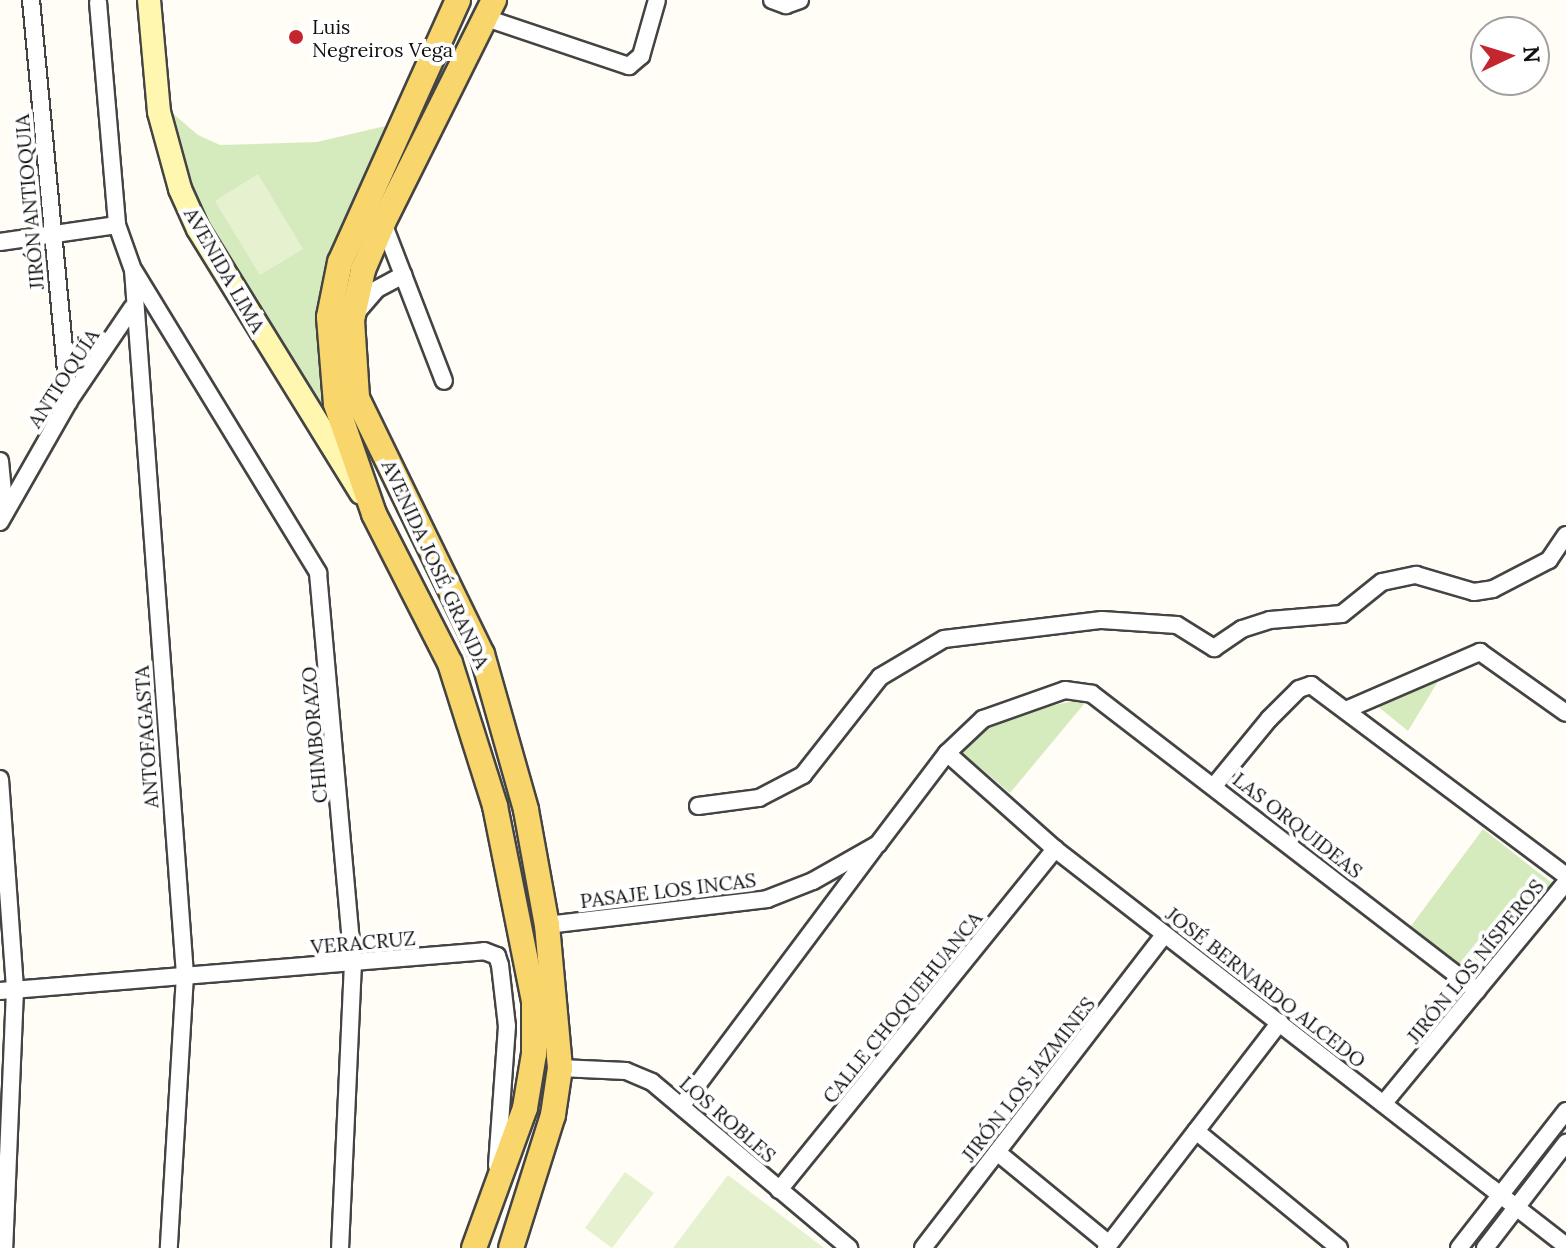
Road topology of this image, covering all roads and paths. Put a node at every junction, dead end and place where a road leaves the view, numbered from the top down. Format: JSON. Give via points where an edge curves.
{"nodes":[{"id":1,"x":31,"y":0,"type":"edge"},
{"id":2,"x":149,"y":0,"type":"edge"},
{"id":3,"x":458,"y":0,"type":"edge"},
{"id":4,"x":657,"y":0,"type":"edge"},
{"id":5,"x":772,"y":0,"type":"edge"},
{"id":6,"x":800,"y":1,"type":"edge"},
{"id":7,"x":98,"y":2,"type":"edge"},
{"id":8,"x":490,"y":9,"type":"edge"},
{"id":9,"x":383,"y":223,"type":"junction"},
{"id":10,"x":117,"y":225,"type":"junction"},
{"id":11,"x":51,"y":236,"type":"junction"},
{"id":12,"x":0,"y":242,"type":"edge"},
{"id":13,"x":133,"y":270,"type":"junction"},
{"id":14,"x":403,"y":275,"type":"junction"},
{"id":15,"x":132,"y":308,"type":"junction"},
{"id":16,"x":352,"y":320,"type":"junction"},
{"id":17,"x":444,"y":381,"type":"dead end"},
{"id":18,"x":69,"y":401,"type":"junction"},
{"id":19,"x":0,"y":461,"type":"edge"},
{"id":20,"x":374,"y":514,"type":"junction"},
{"id":21,"x":2,"y":517,"type":"edge"},
{"id":22,"x":1566,"y":535,"type":"edge"},
{"id":23,"x":1092,"y":694,"type":"joint"},
{"id":24,"x":1348,"y":709,"type":"junction"},
{"id":25,"x":1565,"y":710,"type":"edge"},
{"id":26,"x":947,"y":753,"type":"junction"},
{"id":27,"x":0,"y":779,"type":"edge"},
{"id":28,"x":1214,"y":786,"type":"junction"},
{"id":29,"x":698,"y":806,"type":"dead end"},
{"id":30,"x":878,"y":844,"type":"junction"},
{"id":31,"x":1055,"y":849,"type":"junction"},
{"id":32,"x":1566,"y":879,"type":"edge"},
{"id":33,"x":547,"y":925,"type":"junction"},
{"id":34,"x":1165,"y":934,"type":"junction"},
{"id":35,"x":353,"y":963,"type":"junction"},
{"id":36,"x":185,"y":975,"type":"junction"},
{"id":37,"x":8,"y":991,"type":"edge"},
{"id":38,"x":1477,"y":991,"type":"junction"},
{"id":39,"x":1280,"y":1022,"type":"junction"},
{"id":40,"x":560,"y":1068,"type":"junction"},
{"id":41,"x":1384,"y":1103,"type":"junction"},
{"id":42,"x":683,"y":1104,"type":"junction"},
{"id":43,"x":1566,"y":1111,"type":"edge"},
{"id":44,"x":1196,"y":1131,"type":"junction"},
{"id":45,"x":1566,"y":1143,"type":"edge"},
{"id":46,"x":997,"y":1152,"type":"junction"},
{"id":47,"x":496,"y":1187,"type":"junction"},
{"id":48,"x":779,"y":1190,"type":"junction"},
{"id":49,"x":1500,"y":1195,"type":"junction"},
{"id":50,"x":1516,"y":1208,"type":"junction"},
{"id":51,"x":1108,"y":1246,"type":"edge"},
{"id":52,"x":1566,"y":1246,"type":"edge"},
{"id":53,"x":4,"y":1248,"type":"edge"},
{"id":54,"x":169,"y":1248,"type":"edge"},
{"id":55,"x":340,"y":1248,"type":"edge"},
{"id":56,"x":474,"y":1248,"type":"edge"},
{"id":57,"x":511,"y":1248,"type":"edge"},
{"id":58,"x":849,"y":1248,"type":"edge"},
{"id":59,"x":923,"y":1248,"type":"edge"},
{"id":60,"x":1339,"y":1248,"type":"edge"},
{"id":61,"x":1459,"y":1248,"type":"edge"},
{"id":62,"x":1485,"y":1248,"type":"edge"}],
"edges":[{"from":1,"to":11,"type":"street","name":"JIRÓN ANTIOQUIA"},
{"from":2,"to":20,"type":"main road","name":"AVENIDA LIMA","via":[[159,112],[198,229]]},
{"from":3,"to":20,"type":"main road","name":"AVENIDA JOSÉ GRANDA","via":[[340,262],[329,317],[336,404]]},
{"from":4,"to":8,"type":"street","via":[[641,56],[629,66]]},
{"from":5,"to":6,"type":"street","via":[[786,5]]},
{"from":7,"to":10,"type":"street","name":"ANTOFAGASTA"},
{"from":8,"to":9,"type":"main road","name":"AVENIDA JOSÉ GRANDA"},
{"from":9,"to":14,"type":"street"},
{"from":9,"to":16,"type":"main road","name":"AVENIDA JOSÉ GRANDA","via":[[363,270]]},
{"from":10,"to":11,"type":"street"},
{"from":10,"to":13,"type":"street","name":"ANTOFAGASTA"},
{"from":11,"to":12,"type":"street"},
{"from":11,"to":18,"type":"street","name":"JIRÓN ANTIOQUIA"},
{"from":13,"to":15,"type":"street","name":"ANTOFAGASTA"},
{"from":13,"to":35,"type":"street","name":"CHIMBORAZO","via":[[318,573]]},
{"from":14,"to":16,"type":"street","via":[[370,296]]},
{"from":14,"to":17,"type":"street"},
{"from":15,"to":18,"type":"street","name":"ANTIOQUÍA"},
{"from":15,"to":36,"type":"street","name":"ANTOFAGASTA"},
{"from":16,"to":33,"type":"main road","name":"AVENIDA JOSÉ GRANDA","via":[[357,398],[482,654],[526,810]]},
{"from":18,"to":21,"type":"street","name":"ANTIOQUÍA"},
{"from":19,"to":21,"type":"street"},
{"from":20,"to":47,"type":"main road","name":"AVENIDA JOSÉ GRANDA","via":[[450,663],[495,806],[528,961],[534,1054],[525,1108]]},
{"from":22,"to":29,"type":"street","via":[[1549,560],[1493,589],[1474,592],[1416,575],[1382,582],[1342,614],[1270,620],[1242,629],[1214,648],[1177,625],[1102,620],[944,639],[880,677],[803,775],[759,798]]},
{"from":23,"to":26,"type":"street","name":"PASAJE LOS INCAS","via":[[1065,690],[1007,708],[983,719]]},
{"from":23,"to":28,"type":"street","name":"LAS ORQUIDEAS"},
{"from":24,"to":25,"type":"street","via":[[1485,652]]},
{"from":24,"to":28,"type":"street","via":[[1311,685],[1299,689]]},
{"from":24,"to":32,"type":"street"},
{"from":26,"to":30,"type":"street","name":"PASAJE LOS INCAS"},
{"from":26,"to":31,"type":"street","name":"JOSÉ BERNARDO ALCEDO"},
{"from":27,"to":37,"type":"street"},
{"from":28,"to":38,"type":"street","name":"LAS ORQUIDEAS"},
{"from":30,"to":33,"type":"street","name":"PASAJE LOS INCAS","via":[[813,881],[767,899]]},
{"from":30,"to":42,"type":"street","name":"PASAJE LOS INCAS"},
{"from":31,"to":34,"type":"street","name":"JOSÉ BERNARDO ALCEDO"},
{"from":31,"to":48,"type":"street","name":"CALLE CHOQUEHUANCA"},
{"from":32,"to":38,"type":"street","name":"JIRÓN LOS NÍSPEROS"},
{"from":33,"to":40,"type":"main road","name":"AVENIDA JOSÉ GRANDA"},
{"from":34,"to":39,"type":"street","name":"JOSÉ BERNARDO ALCEDO"},
{"from":34,"to":46,"type":"street","name":"JIRÓN LOS JAZMINES"},
{"from":35,"to":36,"type":"street","name":"VERACRUZ"},
{"from":35,"to":47,"type":"street","name":"VERACRUZ","via":[[484,951],[497,956],[507,1026]]},
{"from":35,"to":55,"type":"street","name":"CHIMBORAZO"},
{"from":36,"to":37,"type":"street","name":"VERACRUZ"},
{"from":36,"to":54,"type":"street","name":"ANTOFAGASTA"},
{"from":37,"to":53,"type":"street"},
{"from":38,"to":41,"type":"street","name":"JIRÓN LOS NÍSPEROS"},
{"from":39,"to":41,"type":"street","name":"JOSÉ BERNARDO ALCEDO"},
{"from":39,"to":44,"type":"street"},
{"from":40,"to":42,"type":"street","name":"LOS ROBLES","via":[[626,1071]]},
{"from":40,"to":57,"type":"main road","name":"AVENIDA JOSÉ GRANDA","via":[[553,1115]]},
{"from":41,"to":49,"type":"street","name":"JOSÉ BERNARDO ALCEDO"},
{"from":42,"to":48,"type":"street","name":"LOS ROBLES"},
{"from":43,"to":49,"type":"street"},
{"from":44,"to":51,"type":"street"},
{"from":44,"to":60,"type":"street"},
{"from":45,"to":50,"type":"street"},
{"from":46,"to":51,"type":"street"},
{"from":46,"to":59,"type":"street","name":"JIRÓN LOS JAZMINES"},
{"from":47,"to":56,"type":"main road","name":"AVENIDA JOSÉ GRANDA"},
{"from":48,"to":58,"type":"street","name":"LOS ROBLES"},
{"from":49,"to":50,"type":"street","name":"JOSÉ BERNARDO ALCEDO"},
{"from":49,"to":61,"type":"street"},
{"from":50,"to":52,"type":"street","name":"JOSÉ BERNARDO ALCEDO"},
{"from":50,"to":62,"type":"street"}]}
